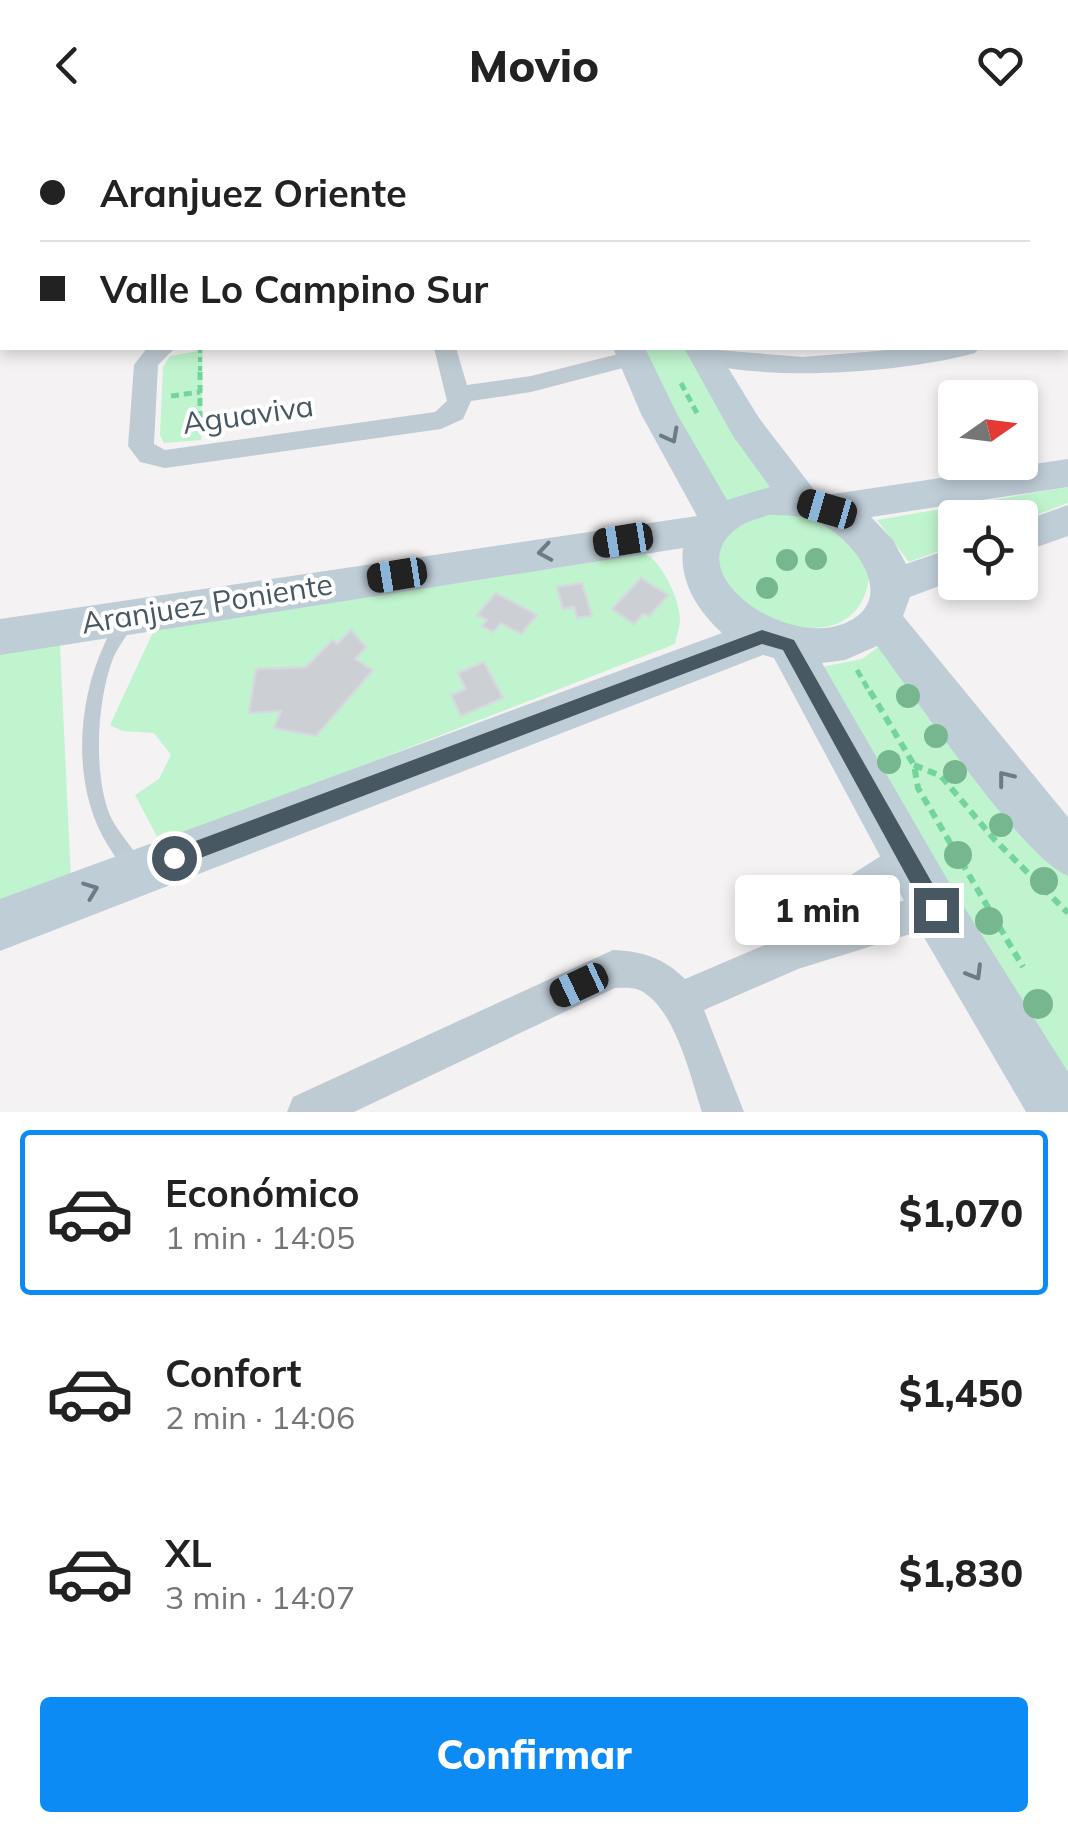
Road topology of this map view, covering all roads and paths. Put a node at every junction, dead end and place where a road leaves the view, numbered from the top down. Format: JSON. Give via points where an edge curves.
{"nodes":[{"id":1,"x":160,"y":350,"type":"edge"},
{"id":2,"x":200,"y":350,"type":"edge"},
{"id":3,"x":446,"y":350,"type":"edge"},
{"id":4,"x":932,"y":350,"type":"edge"},
{"id":5,"x":703,"y":352,"type":"edge"},
{"id":6,"x":897,"y":352,"type":"edge"},
{"id":7,"x":635,"y":362,"type":"edge"},
{"id":8,"x":822,"y":365,"type":"junction"},
{"id":9,"x":725,"y":392,"type":"junction"},
{"id":10,"x":458,"y":395,"type":"junction"},
{"id":11,"x":200,"y":454,"type":"junction"},
{"id":12,"x":1068,"y":473,"type":"edge"},
{"id":13,"x":928,"y":495,"type":"junction"},
{"id":14,"x":815,"y":505,"type":"junction"},
{"id":15,"x":1068,"y":520,"type":"edge"},
{"id":16,"x":715,"y":525,"type":"junction"},
{"id":17,"x":938,"y":529,"type":"edge"},
{"id":18,"x":1038,"y":531,"type":"edge"},
{"id":19,"x":938,"y":572,"type":"edge"},
{"id":20,"x":885,"y":602,"type":"junction"},
{"id":21,"x":133,"y":616,"type":"junction"},
{"id":22,"x":0,"y":636,"type":"edge"},
{"id":23,"x":775,"y":641,"type":"junction"},
{"id":24,"x":857,"y":670,"type":"dead end"},
{"id":25,"x":914,"y":764,"type":"junction"},
{"id":26,"x":1052,"y":817,"type":"edge"},
{"id":27,"x":1068,"y":852,"type":"edge"},
{"id":28,"x":906,"y":857,"type":"junction"},
{"id":29,"x":139,"y":872,"type":"junction"},
{"id":30,"x":936,"y":910,"type":"junction"},
{"id":31,"x":1068,"y":913,"type":"edge"},
{"id":32,"x":0,"y":925,"type":"edge"},
{"id":33,"x":796,"y":951,"type":"junction"},
{"id":34,"x":1032,"y":983,"type":"dead end"},
{"id":35,"x":679,"y":1001,"type":"junction"},
{"id":36,"x":308,"y":1112,"type":"edge"},
{"id":37,"x":723,"y":1112,"type":"edge"},
{"id":38,"x":1060,"y":1112,"type":"edge"}],
"edges":[{"from":1,"to":11,"type":"street","name":"Aguaviva","via":[[146,365],[141,446],[156,458]]},
{"from":2,"to":11,"type":"path"},
{"from":3,"to":10,"type":"street"},
{"from":4,"to":6,"type":"street"},
{"from":5,"to":8,"type":"street","via":[[748,364]]},
{"from":5,"to":9,"type":"street"},
{"from":6,"to":8,"type":"street"},
{"from":7,"to":10,"type":"street"},
{"from":7,"to":16,"type":"street","one_way":true},
{"from":8,"to":9,"type":"street"},
{"from":9,"to":14,"type":"street","via":[[746,427]]},
{"from":10,"to":11,"type":"street","name":"Aguaviva","via":[[458,407],[441,420]]},
{"from":12,"to":13,"type":"street"},
{"from":13,"to":14,"type":"street"},
{"from":13,"to":17,"type":"street"},
{"from":14,"to":16,"type":"street","via":[[747,504]]},
{"from":14,"to":20,"type":"street","via":[[872,541],[888,571]]},
{"from":15,"to":18,"type":"street"},
{"from":16,"to":21,"type":"street","name":"Aranjuez Poniente","one_way":true},
{"from":16,"to":23,"type":"street","via":[[701,560],[711,595],[732,619]]},
{"from":19,"to":20,"type":"street"},
{"from":20,"to":23,"type":"street","via":[[851,640],[821,646]]},
{"from":26,"to":20,"type":"street","one_way":true},
{"from":21,"to":22,"type":"street","name":"Aranjuez Poniente"},
{"from":21,"to":29,"type":"lane","via":[[121,629],[95,694],[92,759],[98,806],[114,842]]},
{"from":23,"to":28,"type":"street"},
{"from":23,"to":29,"type":"street"},
{"from":24,"to":25,"type":"path"},
{"from":25,"to":31,"type":"path","via":[[941,776]]},
{"from":25,"to":34,"type":"path","via":[[918,788]]},
{"from":26,"to":27,"type":"street"},
{"from":28,"to":30,"type":"street"},
{"from":28,"to":33,"type":"street"},
{"from":32,"to":29,"type":"street","one_way":true},
{"from":30,"to":33,"type":"street"},
{"from":30,"to":38,"type":"street","one_way":true},
{"from":33,"to":35,"type":"street"},
{"from":35,"to":36,"type":"street","via":[[652,974],[613,970]]},
{"from":35,"to":37,"type":"street"}]}
